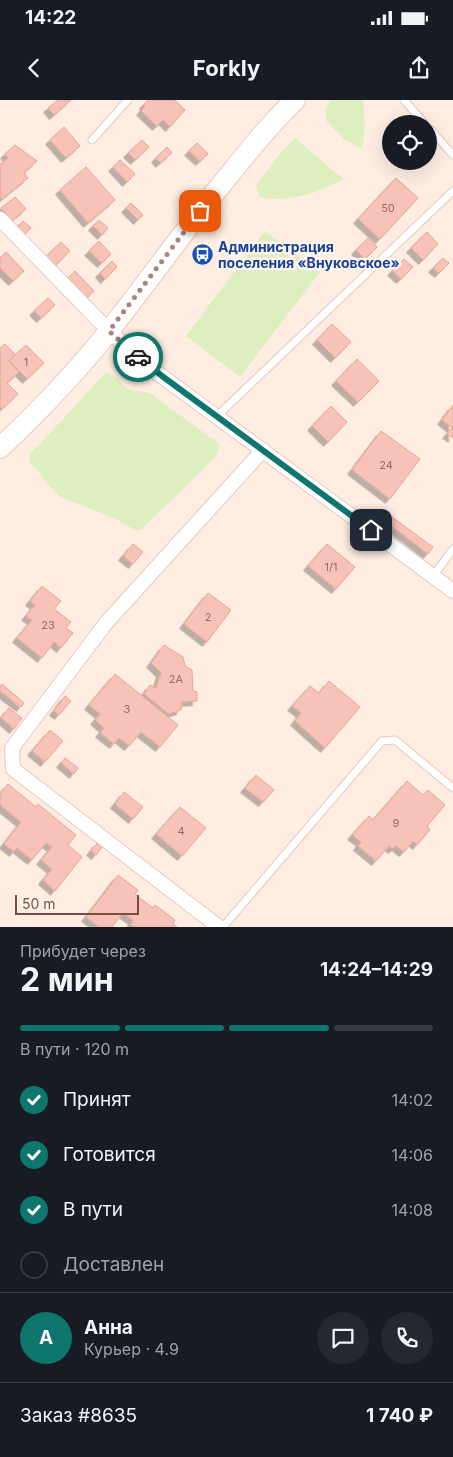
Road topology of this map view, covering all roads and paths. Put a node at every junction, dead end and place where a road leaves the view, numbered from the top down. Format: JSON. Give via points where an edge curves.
{"nodes":[{"id":1,"x":128,"y":100,"type":"edge"},
{"id":2,"x":295,"y":100,"type":"edge"},
{"id":3,"x":404,"y":100,"type":"edge"},
{"id":4,"x":417,"y":115,"type":"edge"},
{"id":5,"x":437,"y":137,"type":"edge"},
{"id":6,"x":92,"y":140,"type":"dead end"},
{"id":7,"x":453,"y":155,"type":"edge"},
{"id":8,"x":453,"y":191,"type":"edge"},
{"id":9,"x":0,"y":219,"type":"edge"},
{"id":10,"x":109,"y":331,"type":"junction"},
{"id":11,"x":217,"y":416,"type":"junction"},
{"id":12,"x":0,"y":448,"type":"edge"},
{"id":13,"x":262,"y":450,"type":"junction"},
{"id":14,"x":453,"y":549,"type":"edge"},
{"id":15,"x":433,"y":576,"type":"junction"},
{"id":16,"x":453,"y":591,"type":"edge"},
{"id":17,"x":453,"y":788,"type":"edge"},
{"id":18,"x":221,"y":927,"type":"edge"}],
"edges":[{"from":1,"to":6,"type":"lane"},
{"from":2,"to":10,"type":"main road","via":[[217,190]]},
{"from":3,"to":4,"type":"lane"},
{"from":5,"to":7,"type":"lane"},
{"from":8,"to":11,"type":"lane"},
{"from":9,"to":10,"type":"street"},
{"from":10,"to":11,"type":"street","via":[[148,366]]},
{"from":10,"to":12,"type":"main road","via":[[57,391]]},
{"from":11,"to":13,"type":"street"},
{"from":13,"to":15,"type":"street"},
{"from":13,"to":18,"type":"street","via":[[106,623],[12,748],[13,769]]},
{"from":14,"to":15,"type":"lane"},
{"from":15,"to":16,"type":"street"},
{"from":17,"to":18,"type":"lane","via":[[395,740],[382,742]]}]}
